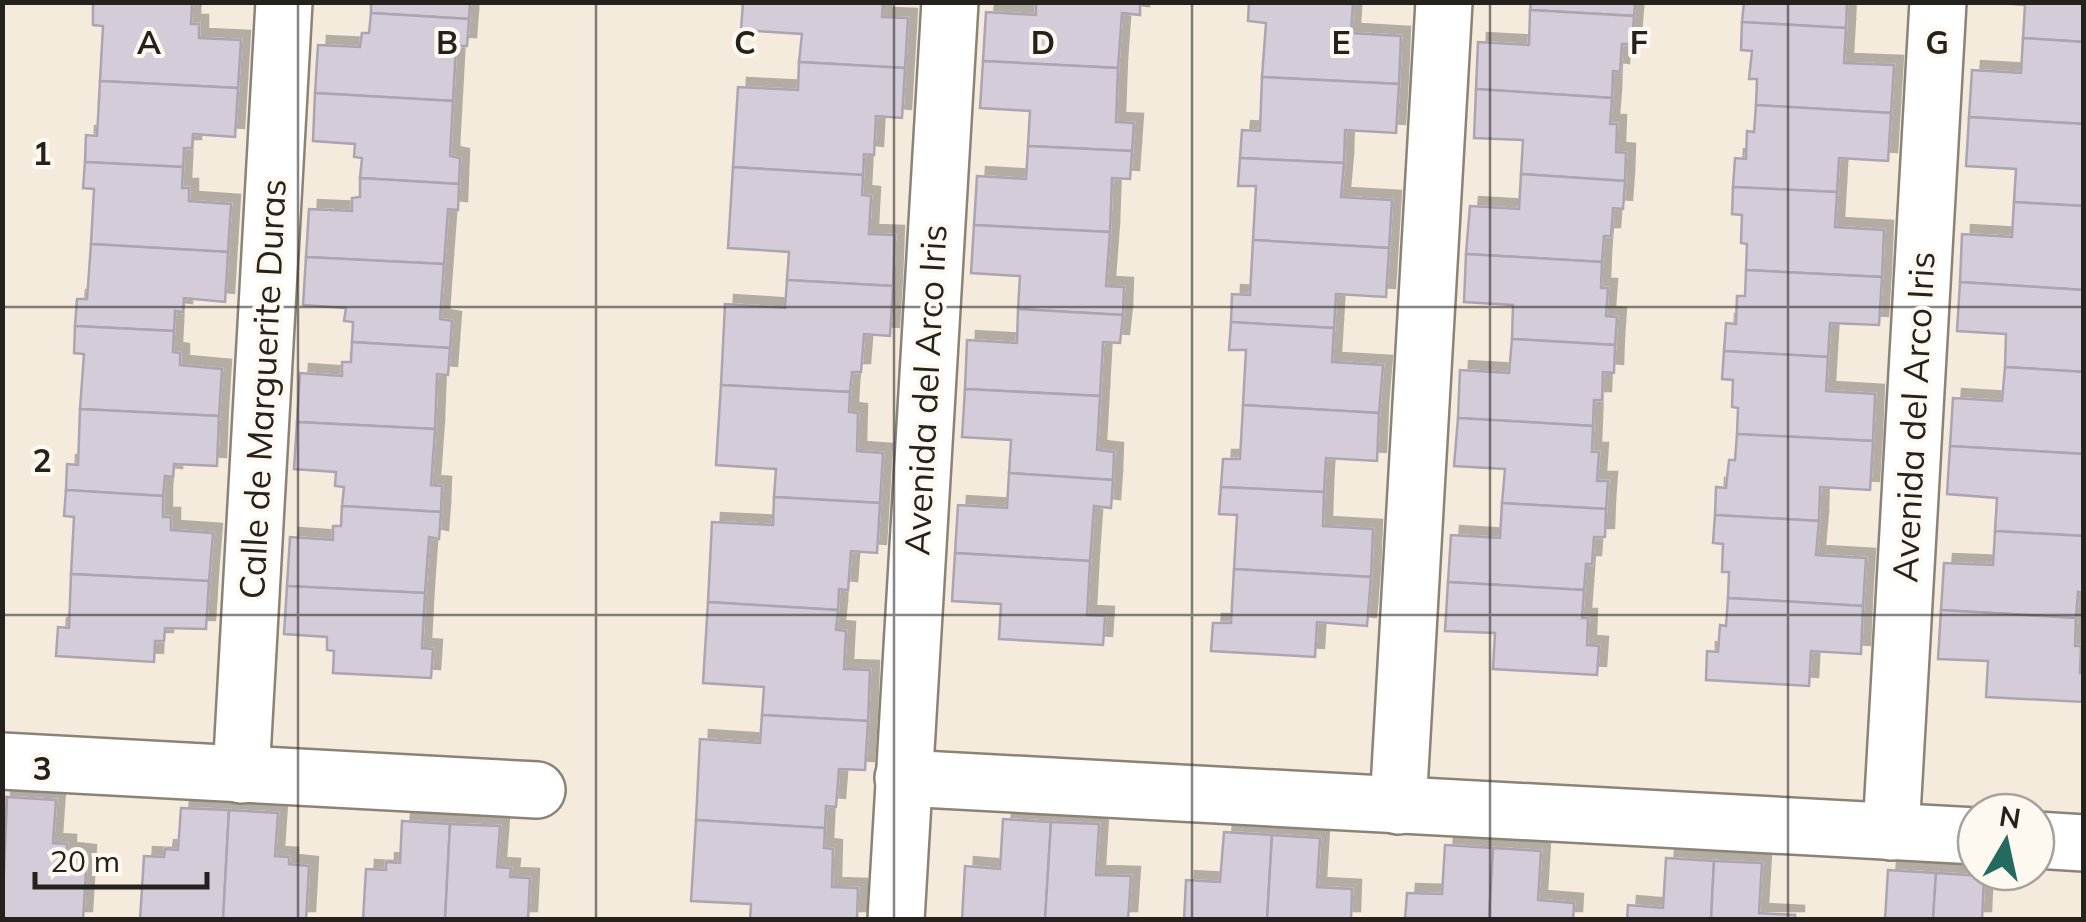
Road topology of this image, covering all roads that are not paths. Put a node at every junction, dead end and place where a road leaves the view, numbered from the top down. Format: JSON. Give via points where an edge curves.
{"nodes":[{"id":1,"x":284,"y":2,"type":"edge"},
{"id":2,"x":950,"y":2,"type":"edge"},
{"id":3,"x":1444,"y":2,"type":"edge"},
{"id":4,"x":1938,"y":2,"type":"edge"},
{"id":5,"x":2,"y":761,"type":"edge"},
{"id":6,"x":240,"y":775,"type":"junction"},
{"id":7,"x":902,"y":778,"type":"junction"},
{"id":8,"x":537,"y":790,"type":"dead end"},
{"id":9,"x":1398,"y":806,"type":"junction"},
{"id":10,"x":1891,"y":832,"type":"junction"},
{"id":11,"x":1956,"y":835,"type":"edge"},
{"id":12,"x":2056,"y":841,"type":"edge"},
{"id":13,"x":2084,"y":843,"type":"edge"},
{"id":14,"x":896,"y":920,"type":"edge"}],
"edges":[{"from":1,"to":6,"type":"street","name":"Calle de Marguerite Duras"},
{"from":2,"to":7,"type":"street","name":"Avenida del Arco Iris"},
{"from":3,"to":9,"type":"street"},
{"from":4,"to":10,"type":"street","name":"Avenida del Arco Iris"},
{"from":5,"to":6,"type":"street"},
{"from":6,"to":8,"type":"street"},
{"from":7,"to":9,"type":"street"},
{"from":7,"to":14,"type":"street","name":"Avenida del Arco Iris"},
{"from":9,"to":10,"type":"street"},
{"from":10,"to":11,"type":"street"},
{"from":12,"to":13,"type":"street"}]}
